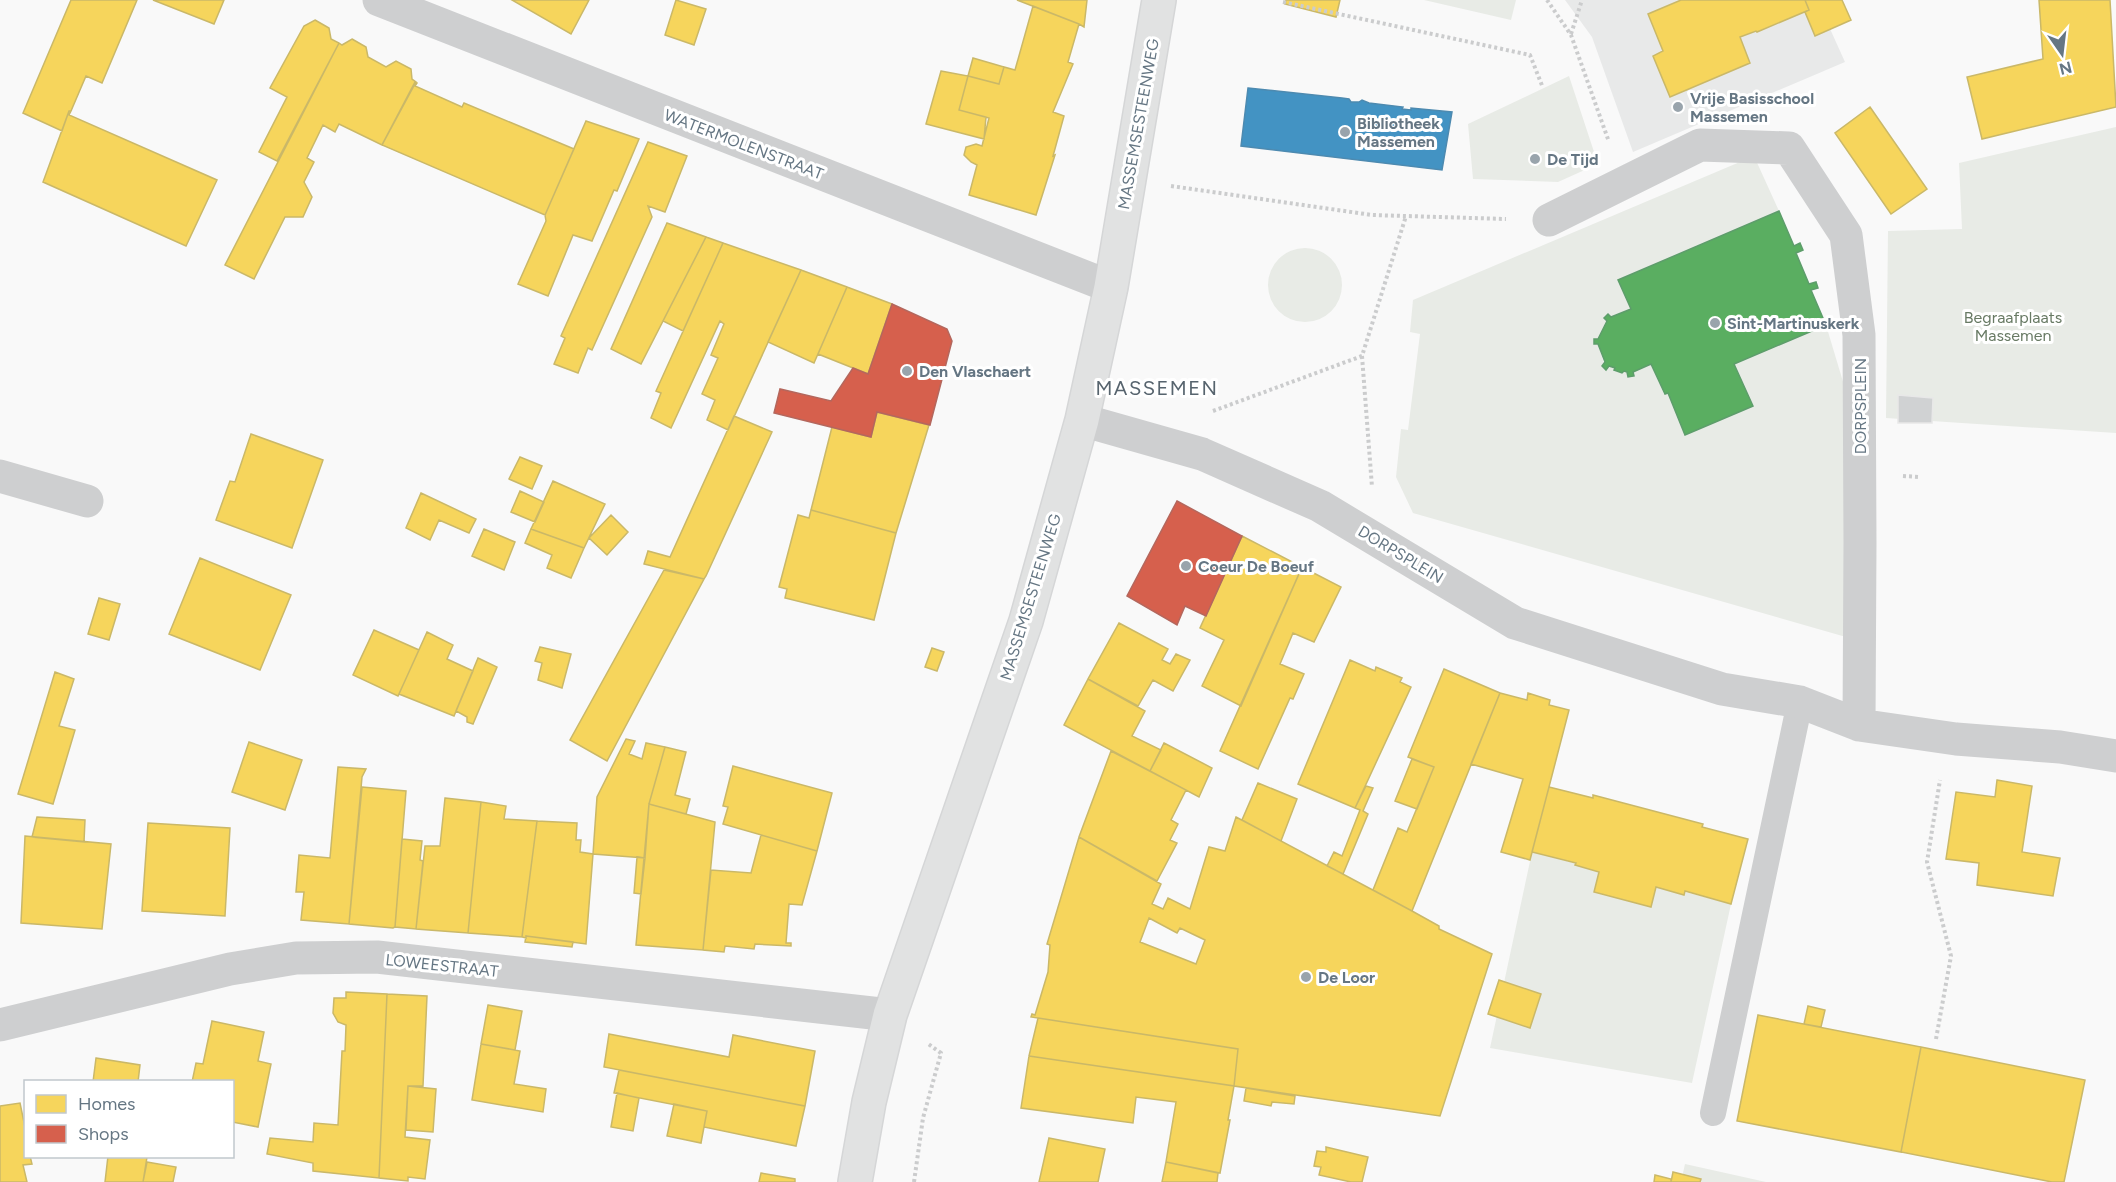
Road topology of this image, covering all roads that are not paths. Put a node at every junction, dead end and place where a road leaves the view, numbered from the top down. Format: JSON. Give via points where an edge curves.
{"nodes":[{"id":1,"x":379,"y":0,"type":"edge"},
{"id":2,"x":1159,"y":0,"type":"edge"},
{"id":3,"x":1549,"y":220,"type":"road end"},
{"id":4,"x":1111,"y":287,"type":"junction"},
{"id":5,"x":1082,"y":420,"type":"junction"},
{"id":6,"x":0,"y":476,"type":"edge"},
{"id":7,"x":87,"y":501,"type":"dead end"},
{"id":8,"x":1800,"y":702,"type":"junction"},
{"id":9,"x":1859,"y":725,"type":"junction"},
{"id":10,"x":2116,"y":756,"type":"edge"},
{"id":11,"x":890,"y":1015,"type":"junction"},
{"id":12,"x":0,"y":1025,"type":"edge"},
{"id":13,"x":1713,"y":1113,"type":"dead end"},
{"id":14,"x":855,"y":1182,"type":"edge"}],
"edges":[{"from":1,"to":4,"type":"street","name":"WATERMOLENSTRAAT"},
{"from":2,"to":4,"type":"main road","name":"MASSEMSESTEENWEG"},
{"from":3,"to":9,"type":"street","name":"DORPSPLEIN","via":[[1700,145],[1789,148],[1846,235],[1859,335]]},
{"from":4,"to":5,"type":"main road","name":"MASSEMSESTEENWEG"},
{"from":5,"to":8,"type":"street","name":"DORPSPLEIN","via":[[1202,454],[1320,506],[1515,623],[1722,689]]},
{"from":5,"to":11,"type":"main road","name":"MASSEMSESTEENWEG","via":[[1026,621]]},
{"from":6,"to":7,"type":"street"},
{"from":8,"to":9,"type":"street","name":"DORPSPLEIN"},
{"from":8,"to":13,"type":"lane"},
{"from":9,"to":10,"type":"street","name":"DORPSPLEIN"},
{"from":11,"to":12,"type":"street","name":"LOWEESTRAAT","via":[[377,957],[296,958],[230,969]]},
{"from":11,"to":14,"type":"main road","name":"MASSEMSESTEENWEG"}]}
